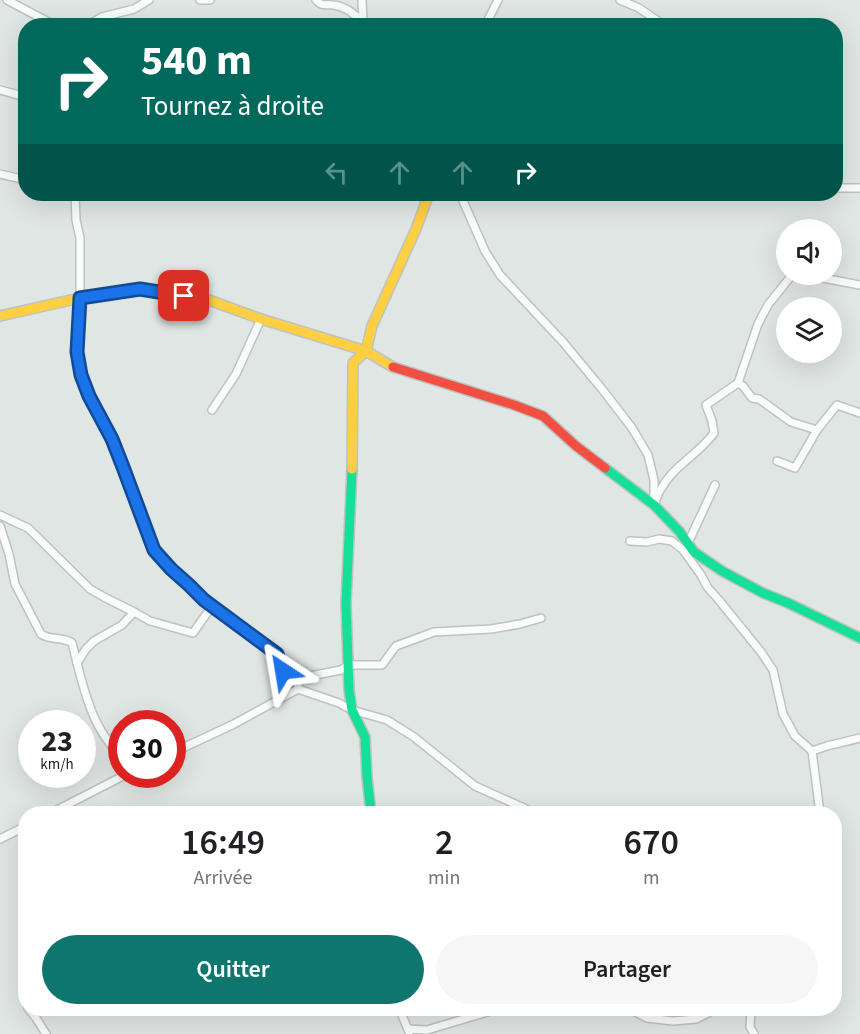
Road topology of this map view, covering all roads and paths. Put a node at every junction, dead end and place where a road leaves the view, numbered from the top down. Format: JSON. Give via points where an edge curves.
{"nodes":[{"id":1,"x":8,"y":0,"type":"edge"},
{"id":2,"x":149,"y":0,"type":"edge"},
{"id":3,"x":200,"y":0,"type":"edge"},
{"id":4,"x":210,"y":0,"type":"edge"},
{"id":5,"x":316,"y":0,"type":"edge"},
{"id":6,"x":362,"y":0,"type":"edge"},
{"id":7,"x":498,"y":0,"type":"edge"},
{"id":8,"x":620,"y":0,"type":"edge"},
{"id":9,"x":41,"y":18,"type":"edge"},
{"id":10,"x":100,"y":18,"type":"edge"},
{"id":11,"x":358,"y":18,"type":"edge"},
{"id":12,"x":363,"y":18,"type":"edge"},
{"id":13,"x":489,"y":18,"type":"edge"},
{"id":14,"x":653,"y":18,"type":"edge"},
{"id":15,"x":0,"y":90,"type":"edge"},
{"id":16,"x":18,"y":95,"type":"edge"},
{"id":17,"x":0,"y":174,"type":"edge"},
{"id":18,"x":18,"y":178,"type":"edge"},
{"id":19,"x":843,"y":188,"type":"edge"},
{"id":20,"x":860,"y":188,"type":"edge"},
{"id":21,"x":75,"y":201,"type":"edge"},
{"id":22,"x":426,"y":201,"type":"edge"},
{"id":23,"x":463,"y":201,"type":"edge"},
{"id":24,"x":860,"y":285,"type":"edge"},
{"id":25,"x":80,"y":298,"type":"junction"},
{"id":26,"x":0,"y":316,"type":"edge"},
{"id":27,"x":261,"y":319,"type":"junction"},
{"id":28,"x":366,"y":351,"type":"junction"},
{"id":29,"x":738,"y":382,"type":"junction"},
{"id":30,"x":212,"y":410,"type":"dead end"},
{"id":31,"x":860,"y":413,"type":"edge"},
{"id":32,"x":817,"y":430,"type":"junction"},
{"id":33,"x":777,"y":461,"type":"dead end"},
{"id":34,"x":715,"y":485,"type":"dead end"},
{"id":35,"x":654,"y":505,"type":"junction"},
{"id":36,"x":0,"y":515,"type":"edge"},
{"id":37,"x":0,"y":526,"type":"edge"},
{"id":38,"x":630,"y":541,"type":"dead end"},
{"id":39,"x":688,"y":543,"type":"junction"},
{"id":40,"x":212,"y":606,"type":"junction"},
{"id":41,"x":134,"y":612,"type":"junction"},
{"id":42,"x":542,"y":618,"type":"dead end"},
{"id":43,"x":860,"y":638,"type":"edge"},
{"id":44,"x":77,"y":663,"type":"junction"},
{"id":45,"x":348,"y":665,"type":"junction"},
{"id":46,"x":298,"y":686,"type":"junction"},
{"id":47,"x":352,"y":710,"type":"junction"},
{"id":48,"x":860,"y":738,"type":"edge"},
{"id":49,"x":108,"y":741,"type":"edge"},
{"id":50,"x":186,"y":746,"type":"edge"},
{"id":51,"x":812,"y":751,"type":"junction"},
{"id":52,"x":108,"y":784,"type":"edge"},
{"id":53,"x":65,"y":806,"type":"edge"},
{"id":54,"x":370,"y":806,"type":"edge"},
{"id":55,"x":520,"y":806,"type":"edge"},
{"id":56,"x":818,"y":806,"type":"edge"},
{"id":57,"x":18,"y":830,"type":"edge"},
{"id":58,"x":0,"y":839,"type":"edge"},
{"id":59,"x":34,"y":1016,"type":"edge"},
{"id":60,"x":402,"y":1016,"type":"edge"},
{"id":61,"x":474,"y":1016,"type":"edge"},
{"id":62,"x":643,"y":1016,"type":"edge"},
{"id":63,"x":702,"y":1016,"type":"edge"},
{"id":64,"x":751,"y":1016,"type":"edge"},
{"id":65,"x":409,"y":1032,"type":"edge"},
{"id":66,"x":46,"y":1034,"type":"edge"},
{"id":67,"x":754,"y":1034,"type":"edge"}],
"edges":[{"from":1,"to":9,"type":"street"},
{"from":2,"to":10,"type":"street","via":[[134,9]]},
{"from":3,"to":4,"type":"street"},
{"from":5,"to":11,"type":"street","via":[[353,12]]},
{"from":6,"to":12,"type":"street"},
{"from":7,"to":13,"type":"street"},
{"from":8,"to":14,"type":"street"},
{"from":15,"to":16,"type":"street"},
{"from":17,"to":18,"type":"street"},
{"from":19,"to":20,"type":"street"},
{"from":21,"to":25,"type":"street"},
{"from":22,"to":28,"type":"street","via":[[376,314]]},
{"from":23,"to":35,"type":"street","via":[[500,275],[563,342],[632,428],[648,455]]},
{"from":24,"to":29,"type":"street","via":[[792,275],[758,324]]},
{"from":25,"to":26,"type":"street"},
{"from":25,"to":27,"type":"street","via":[[140,289],[206,299]]},
{"from":25,"to":40,"type":"street","via":[[77,352],[81,375],[120,458],[154,550]]},
{"from":27,"to":28,"type":"street"},
{"from":27,"to":30,"type":"street","via":[[236,374]]},
{"from":28,"to":35,"type":"street","via":[[395,368],[543,416]]},
{"from":28,"to":45,"type":"street","via":[[353,363],[346,604]]},
{"from":29,"to":32,"type":"street","via":[[752,398],[791,422]]},
{"from":29,"to":35,"type":"street","via":[[705,405],[714,433],[661,488]]},
{"from":31,"to":32,"type":"street","via":[[837,405]]},
{"from":32,"to":33,"type":"street","via":[[795,468]]},
{"from":34,"to":39,"type":"street"},
{"from":35,"to":39,"type":"street"},
{"from":36,"to":41,"type":"street","via":[[28,528],[90,589]]},
{"from":37,"to":44,"type":"street","via":[[15,584],[41,634],[72,643]]},
{"from":38,"to":51,"type":"street","via":[[672,541],[683,550],[773,670],[783,714],[795,736]]},
{"from":39,"to":43,"type":"street","via":[[694,552],[732,578]]},
{"from":40,"to":41,"type":"street","via":[[194,633],[150,621]]},
{"from":40,"to":46,"type":"street","via":[[277,654],[283,671]]},
{"from":41,"to":44,"type":"street","via":[[122,625],[94,641]]},
{"from":42,"to":45,"type":"street","via":[[490,629],[434,633],[396,646],[382,665]]},
{"from":44,"to":49,"type":"street","via":[[87,705]]},
{"from":45,"to":46,"type":"street","via":[[305,677]]},
{"from":45,"to":47,"type":"street"},
{"from":46,"to":47,"type":"street"},
{"from":46,"to":50,"type":"street","via":[[234,724]]},
{"from":47,"to":54,"type":"street","via":[[365,737]]},
{"from":47,"to":55,"type":"street","via":[[387,720],[476,786]]},
{"from":48,"to":51,"type":"street"},
{"from":51,"to":56,"type":"street"},
{"from":52,"to":53,"type":"street"},
{"from":57,"to":58,"type":"street"},
{"from":59,"to":66,"type":"street"},
{"from":60,"to":65,"type":"street"},
{"from":61,"to":65,"type":"street"},
{"from":62,"to":63,"type":"street","via":[[673,1021]]},
{"from":64,"to":67,"type":"street"}]}
